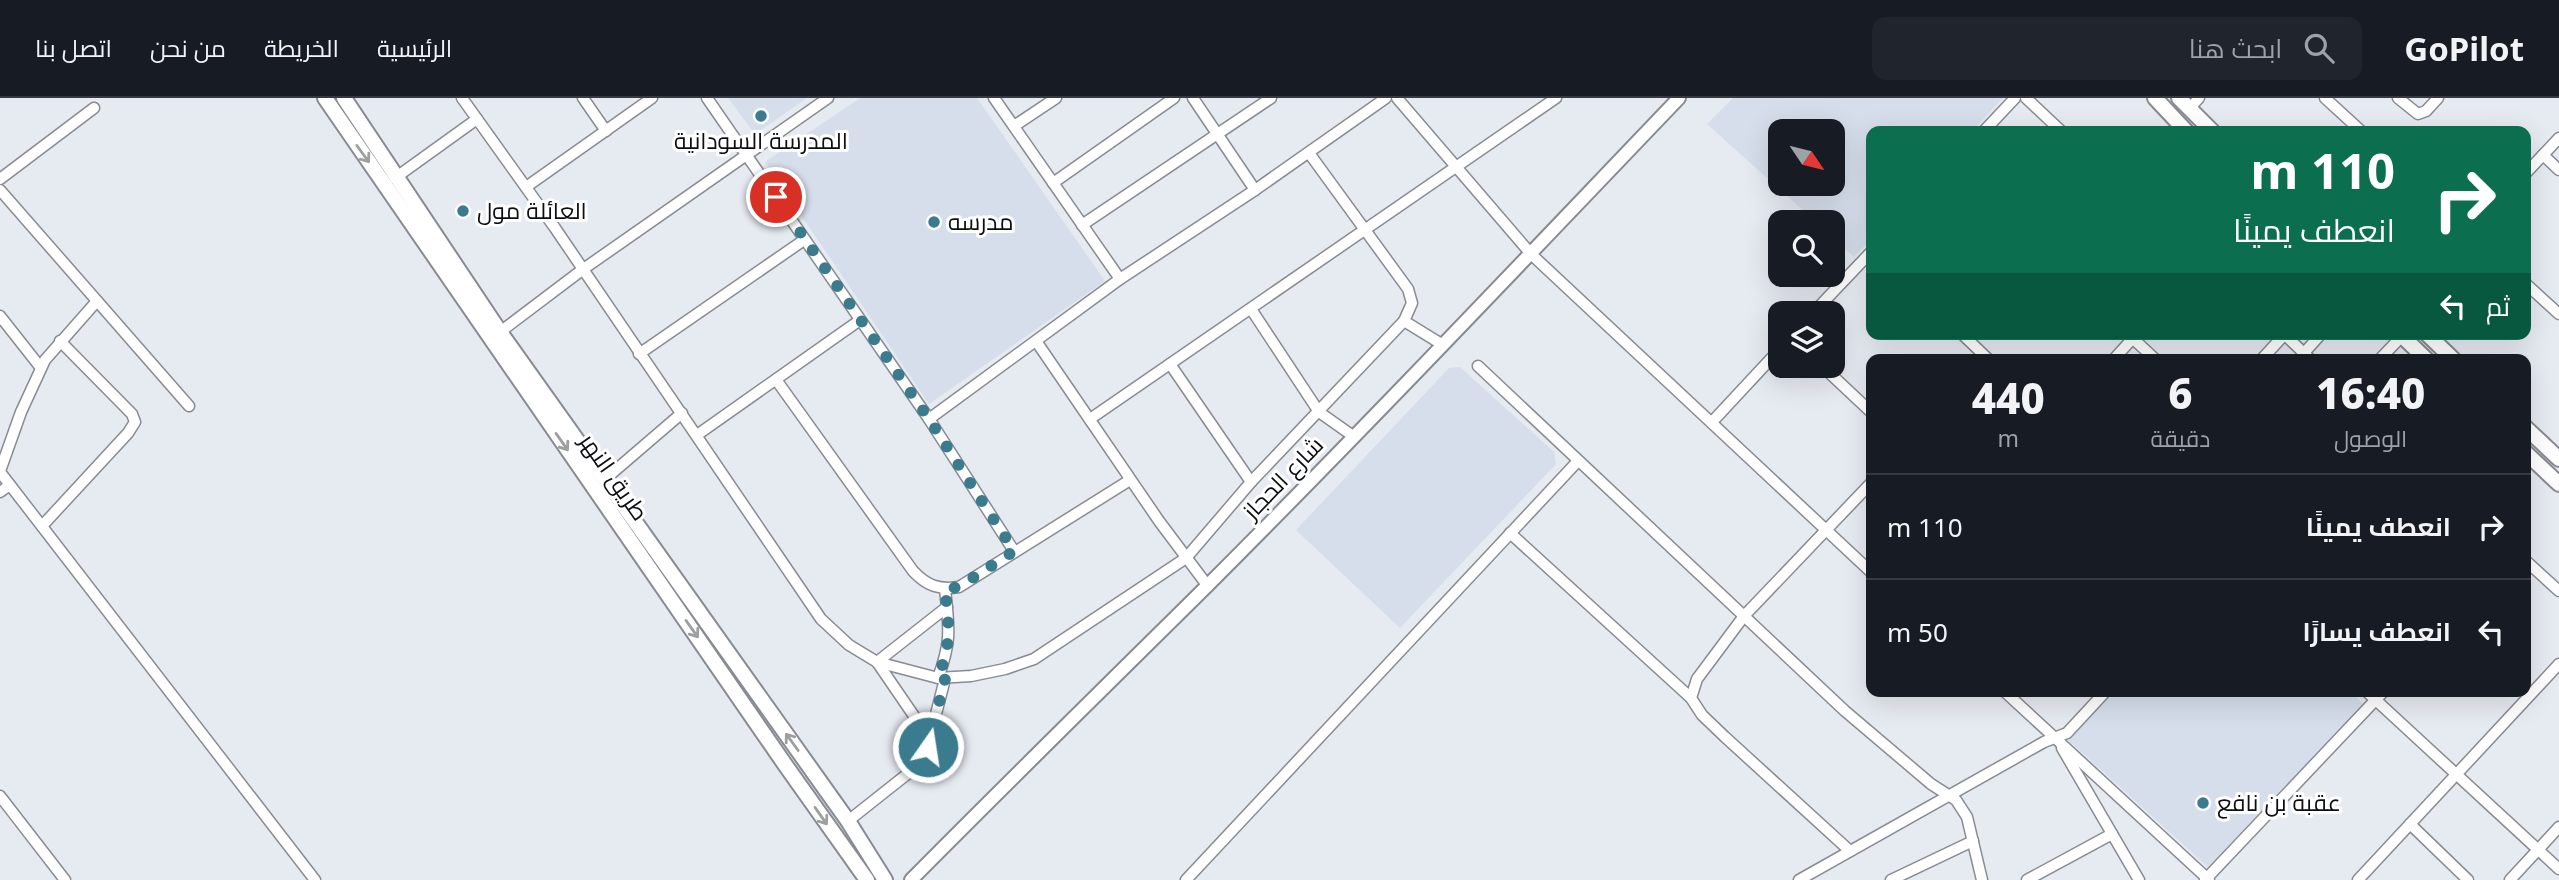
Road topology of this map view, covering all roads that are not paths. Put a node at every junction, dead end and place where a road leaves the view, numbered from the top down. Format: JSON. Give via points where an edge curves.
{"nodes":[{"id":1,"x":324,"y":98,"type":"edge"},
{"id":2,"x":344,"y":98,"type":"edge"},
{"id":3,"x":462,"y":98,"type":"edge"},
{"id":4,"x":583,"y":98,"type":"edge"},
{"id":5,"x":652,"y":98,"type":"edge"},
{"id":6,"x":707,"y":98,"type":"edge"},
{"id":7,"x":828,"y":98,"type":"edge"},
{"id":8,"x":994,"y":98,"type":"edge"},
{"id":9,"x":1056,"y":98,"type":"edge"},
{"id":10,"x":1174,"y":98,"type":"edge"},
{"id":11,"x":1193,"y":98,"type":"edge"},
{"id":12,"x":1270,"y":98,"type":"edge"},
{"id":13,"x":1386,"y":98,"type":"edge"},
{"id":14,"x":1397,"y":98,"type":"edge"},
{"id":15,"x":1556,"y":98,"type":"edge"},
{"id":16,"x":1679,"y":98,"type":"edge"},
{"id":17,"x":2015,"y":98,"type":"edge"},
{"id":18,"x":2026,"y":98,"type":"edge"},
{"id":19,"x":2155,"y":98,"type":"edge"},
{"id":20,"x":2325,"y":98,"type":"edge"},
{"id":21,"x":2398,"y":98,"type":"edge"},
{"id":22,"x":2438,"y":98,"type":"edge"},
{"id":23,"x":2189,"y":102,"type":"edge"},
{"id":24,"x":94,"y":108,"type":"dead end"},
{"id":25,"x":477,"y":119,"type":"junction"},
{"id":26,"x":1014,"y":126,"type":"junction"},
{"id":27,"x":1989,"y":126,"type":"edge"},
{"id":28,"x":2057,"y":126,"type":"edge"},
{"id":29,"x":2181,"y":126,"type":"edge"},
{"id":30,"x":2208,"y":126,"type":"edge"},
{"id":31,"x":2356,"y":126,"type":"edge"},
{"id":32,"x":606,"y":131,"type":"junction"},
{"id":33,"x":1218,"y":135,"type":"junction"},
{"id":34,"x":2559,"y":138,"type":"edge"},
{"id":35,"x":1308,"y":153,"type":"junction"},
{"id":36,"x":747,"y":155,"type":"junction"},
{"id":37,"x":2543,"y":155,"type":"junction"},
{"id":38,"x":1457,"y":168,"type":"junction"},
{"id":39,"x":2531,"y":168,"type":"edge"},
{"id":40,"x":2559,"y":170,"type":"edge"},
{"id":41,"x":396,"y":178,"type":"junction"},
{"id":42,"x":0,"y":179,"type":"edge"},
{"id":43,"x":1053,"y":183,"type":"junction"},
{"id":44,"x":526,"y":187,"type":"junction"},
{"id":45,"x":0,"y":190,"type":"edge"},
{"id":46,"x":1255,"y":190,"type":"junction"},
{"id":47,"x":1082,"y":225,"type":"junction"},
{"id":48,"x":1366,"y":229,"type":"junction"},
{"id":49,"x":804,"y":240,"type":"junction"},
{"id":50,"x":1531,"y":254,"type":"junction"},
{"id":51,"x":1866,"y":257,"type":"edge"},
{"id":52,"x":582,"y":270,"type":"junction"},
{"id":53,"x":1120,"y":279,"type":"junction"},
{"id":54,"x":2531,"y":288,"type":"edge"},
{"id":55,"x":96,"y":301,"type":"junction"},
{"id":56,"x":1824,"y":301,"type":"edge"},
{"id":57,"x":1251,"y":309,"type":"junction"},
{"id":58,"x":2559,"y":314,"type":"edge"},
{"id":59,"x":0,"y":316,"type":"edge"},
{"id":60,"x":860,"y":320,"type":"junction"},
{"id":61,"x":1404,"y":321,"type":"junction"},
{"id":62,"x":500,"y":332,"type":"junction"},
{"id":63,"x":1968,"y":340,"type":"edge"},
{"id":64,"x":2128,"y":340,"type":"edge"},
{"id":65,"x":2135,"y":340,"type":"edge"},
{"id":66,"x":2279,"y":340,"type":"edge"},
{"id":67,"x":2289,"y":340,"type":"edge"},
{"id":68,"x":2397,"y":340,"type":"edge"},
{"id":69,"x":2406,"y":340,"type":"edge"},
{"id":70,"x":2433,"y":340,"type":"edge"},
{"id":71,"x":60,"y":341,"type":"junction"},
{"id":72,"x":1037,"y":341,"type":"junction"},
{"id":73,"x":1443,"y":345,"type":"junction"},
{"id":74,"x":639,"y":354,"type":"junction"},
{"id":75,"x":1982,"y":354,"type":"edge"},
{"id":76,"x":2117,"y":354,"type":"edge"},
{"id":77,"x":2150,"y":354,"type":"edge"},
{"id":78,"x":2267,"y":354,"type":"edge"},
{"id":79,"x":2305,"y":354,"type":"edge"},
{"id":80,"x":2384,"y":354,"type":"edge"},
{"id":81,"x":2421,"y":354,"type":"edge"},
{"id":82,"x":2448,"y":354,"type":"edge"},
{"id":83,"x":1768,"y":362,"type":"edge"},
{"id":84,"x":1170,"y":364,"type":"junction"},
{"id":85,"x":1478,"y":366,"type":"dead end"},
{"id":86,"x":41,"y":368,"type":"junction"},
{"id":87,"x":1835,"y":378,"type":"edge"},
{"id":88,"x":777,"y":381,"type":"junction"},
{"id":89,"x":189,"y":406,"type":"dead end"},
{"id":90,"x":1866,"y":407,"type":"edge"},
{"id":91,"x":682,"y":412,"type":"junction"},
{"id":92,"x":1319,"y":412,"type":"junction"},
{"id":93,"x":929,"y":419,"type":"junction"},
{"id":94,"x":1090,"y":419,"type":"junction"},
{"id":95,"x":1712,"y":422,"type":"junction"},
{"id":96,"x":2531,"y":433,"type":"edge"},
{"id":97,"x":697,"y":435,"type":"junction"},
{"id":98,"x":1353,"y":436,"type":"junction"},
{"id":99,"x":2531,"y":458,"type":"edge"},
{"id":100,"x":2559,"y":459,"type":"edge"},
{"id":101,"x":1577,"y":461,"type":"junction"},
{"id":102,"x":0,"y":471,"type":"edge"},
{"id":103,"x":604,"y":480,"type":"junction"},
{"id":104,"x":1130,"y":480,"type":"junction"},
{"id":105,"x":1251,"y":482,"type":"junction"},
{"id":106,"x":2559,"y":484,"type":"edge"},
{"id":107,"x":10,"y":485,"type":"junction"},
{"id":108,"x":1866,"y":488,"type":"edge"},
{"id":109,"x":0,"y":492,"type":"edge"},
{"id":110,"x":42,"y":526,"type":"junction"},
{"id":111,"x":1826,"y":530,"type":"junction"},
{"id":112,"x":1510,"y":533,"type":"junction"},
{"id":113,"x":1014,"y":551,"type":"junction"},
{"id":114,"x":1186,"y":558,"type":"junction"},
{"id":115,"x":2531,"y":565,"type":"edge"},
{"id":116,"x":1866,"y":567,"type":"edge"},
{"id":117,"x":1208,"y":585,"type":"junction"},
{"id":118,"x":945,"y":589,"type":"junction"},
{"id":119,"x":2559,"y":591,"type":"edge"},
{"id":120,"x":947,"y":607,"type":"junction"},
{"id":121,"x":1744,"y":616,"type":"junction"},
{"id":122,"x":877,"y":662,"type":"junction"},
{"id":123,"x":2559,"y":664,"type":"edge"},
{"id":124,"x":942,"y":678,"type":"junction"},
{"id":125,"x":2531,"y":694,"type":"edge"},
{"id":126,"x":2010,"y":697,"type":"edge"},
{"id":127,"x":2100,"y":697,"type":"edge"},
{"id":128,"x":2372,"y":697,"type":"edge"},
{"id":129,"x":2379,"y":697,"type":"edge"},
{"id":130,"x":2528,"y":697,"type":"edge"},
{"id":131,"x":1691,"y":698,"type":"junction"},
{"id":132,"x":2376,"y":701,"type":"junction"},
{"id":133,"x":2056,"y":739,"type":"junction"},
{"id":134,"x":929,"y":741,"type":"junction"},
{"id":135,"x":2456,"y":775,"type":"junction"},
{"id":136,"x":1949,"y":794,"type":"junction"},
{"id":137,"x":0,"y":796,"type":"edge"},
{"id":138,"x":848,"y":821,"type":"junction"},
{"id":139,"x":2410,"y":824,"type":"junction"},
{"id":140,"x":2559,"y":827,"type":"edge"},
{"id":141,"x":2112,"y":834,"type":"junction"},
{"id":142,"x":1973,"y":841,"type":"junction"},
{"id":143,"x":2538,"y":850,"type":"junction"},
{"id":144,"x":1850,"y":851,"type":"junction"},
{"id":145,"x":2559,"y":869,"type":"edge"},
{"id":146,"x":2207,"y":879,"type":"edge"},
{"id":147,"x":65,"y":880,"type":"edge"},
{"id":148,"x":314,"y":880,"type":"edge"},
{"id":149,"x":867,"y":880,"type":"edge"},
{"id":150,"x":885,"y":880,"type":"edge"},
{"id":151,"x":911,"y":880,"type":"edge"},
{"id":152,"x":1186,"y":880,"type":"edge"},
{"id":153,"x":1799,"y":880,"type":"edge"},
{"id":154,"x":1891,"y":880,"type":"edge"},
{"id":155,"x":1982,"y":880,"type":"edge"},
{"id":156,"x":2027,"y":880,"type":"edge"},
{"id":157,"x":2139,"y":880,"type":"edge"},
{"id":158,"x":2358,"y":880,"type":"edge"},
{"id":159,"x":2468,"y":880,"type":"edge"},
{"id":160,"x":2510,"y":880,"type":"edge"}],
"edges":[{"from":1,"to":149,"type":"main road","name":"طريق النهر","one_way":true},
{"from":2,"to":41,"type":"main road","name":"طريق النهر"},
{"from":3,"to":25,"type":"street"},
{"from":4,"to":32,"type":"street"},
{"from":5,"to":32,"type":"street"},
{"from":6,"to":36,"type":"street"},
{"from":7,"to":36,"type":"street"},
{"from":8,"to":26,"type":"street"},
{"from":9,"to":26,"type":"street"},
{"from":10,"to":43,"type":"street"},
{"from":11,"to":33,"type":"street"},
{"from":12,"to":33,"type":"street"},
{"from":13,"to":35,"type":"street"},
{"from":14,"to":38,"type":"street"},
{"from":15,"to":38,"type":"street"},
{"from":16,"to":50,"type":"main road","name":"شارع الحجاز"},
{"from":17,"to":27,"type":"street"},
{"from":18,"to":28,"type":"street"},
{"from":19,"to":29,"type":"main road"},
{"from":20,"to":31,"type":"street"},
{"from":21,"to":22,"type":"street","via":[[2418,114]]},
{"from":23,"to":30,"type":"main road"},
{"from":24,"to":42,"type":"street"},
{"from":25,"to":41,"type":"street"},
{"from":25,"to":44,"type":"street"},
{"from":26,"to":43,"type":"street"},
{"from":32,"to":44,"type":"street"},
{"from":33,"to":46,"type":"street"},
{"from":33,"to":47,"type":"street"},
{"from":34,"to":37,"type":"street"},
{"from":35,"to":46,"type":"street"},
{"from":35,"to":48,"type":"street"},
{"from":36,"to":49,"type":"street"},
{"from":36,"to":52,"type":"street"},
{"from":37,"to":39,"type":"street"},
{"from":37,"to":40,"type":"street"},
{"from":38,"to":48,"type":"street"},
{"from":38,"to":50,"type":"street"},
{"from":41,"to":62,"type":"main road","name":"طريق النهر"},
{"from":43,"to":47,"type":"street"},
{"from":44,"to":52,"type":"street"},
{"from":45,"to":55,"type":"street"},
{"from":46,"to":53,"type":"street"},
{"from":47,"to":53,"type":"street"},
{"from":48,"to":57,"type":"street"},
{"from":48,"to":61,"type":"street","via":[[1412,296]]},
{"from":49,"to":60,"type":"street"},
{"from":49,"to":74,"type":"street"},
{"from":50,"to":73,"type":"main road","name":"شارع الحجاز"},
{"from":50,"to":95,"type":"street"},
{"from":51,"to":56,"type":"street"},
{"from":52,"to":62,"type":"street"},
{"from":52,"to":74,"type":"street"},
{"from":53,"to":72,"type":"street"},
{"from":54,"to":58,"type":"street"},
{"from":55,"to":71,"type":"street"},
{"from":55,"to":89,"type":"street"},
{"from":57,"to":84,"type":"street"},
{"from":57,"to":92,"type":"street"},
{"from":59,"to":86,"type":"street"},
{"from":60,"to":88,"type":"street"},
{"from":60,"to":93,"type":"street"},
{"from":61,"to":73,"type":"street"},
{"from":61,"to":92,"type":"street"},
{"from":62,"to":103,"type":"main road","name":"طريق النهر"},
{"from":63,"to":75,"type":"street"},
{"from":64,"to":76,"type":"street"},
{"from":65,"to":77,"type":"street"},
{"from":66,"to":78,"type":"street"},
{"from":67,"to":79,"type":"street"},
{"from":68,"to":80,"type":"street"},
{"from":69,"to":81,"type":"main road"},
{"from":70,"to":82,"type":"main road"},
{"from":71,"to":86,"type":"street"},
{"from":71,"to":110,"type":"street","via":[[135,422]]},
{"from":72,"to":93,"type":"street"},
{"from":72,"to":94,"type":"street"},
{"from":73,"to":98,"type":"main road","name":"شارع الحجاز"},
{"from":74,"to":91,"type":"street"},
{"from":83,"to":95,"type":"street"},
{"from":84,"to":94,"type":"street"},
{"from":84,"to":105,"type":"street"},
{"from":85,"to":101,"type":"street"},
{"from":86,"to":102,"type":"street"},
{"from":87,"to":90,"type":"street"},
{"from":88,"to":97,"type":"street"},
{"from":88,"to":118,"type":"street","via":[[913,571],[923,581]]},
{"from":91,"to":97,"type":"street"},
{"from":91,"to":103,"type":"street"},
{"from":92,"to":98,"type":"street"},
{"from":92,"to":105,"type":"street"},
{"from":93,"to":113,"type":"street"},
{"from":94,"to":104,"type":"street"},
{"from":95,"to":111,"type":"street"},
{"from":96,"to":100,"type":"main road"},
{"from":97,"to":122,"type":"street","via":[[821,619],[849,645]]},
{"from":98,"to":117,"type":"main road","name":"شارع الحجاز"},
{"from":99,"to":106,"type":"main road"},
{"from":101,"to":112,"type":"street"},
{"from":101,"to":121,"type":"street"},
{"from":102,"to":107,"type":"street"},
{"from":138,"to":103,"type":"main road","name":"طريق النهر","one_way":true},
{"from":104,"to":113,"type":"street"},
{"from":104,"to":114,"type":"street"},
{"from":105,"to":114,"type":"street"},
{"from":107,"to":109,"type":"street"},
{"from":107,"to":110,"type":"street"},
{"from":108,"to":111,"type":"street"},
{"from":110,"to":148,"type":"street"},
{"from":111,"to":116,"type":"street"},
{"from":111,"to":121,"type":"street"},
{"from":112,"to":131,"type":"street"},
{"from":112,"to":152,"type":"street"},
{"from":113,"to":118,"type":"street","via":[[959,587]]},
{"from":114,"to":117,"type":"street"},
{"from":114,"to":124,"type":"street","via":[[1034,659],[1005,669]]},
{"from":115,"to":119,"type":"street"},
{"from":117,"to":151,"type":"main road","name":"شارع الحجاز"},
{"from":118,"to":120,"type":"street"},
{"from":120,"to":122,"type":"street"},
{"from":120,"to":124,"type":"street","via":[[950,638]]},
{"from":121,"to":131,"type":"street","via":[[1697,679]]},
{"from":121,"to":136,"type":"street","via":[[1845,711]]},
{"from":122,"to":124,"type":"street"},
{"from":122,"to":134,"type":"street"},
{"from":123,"to":125,"type":"street"},
{"from":124,"to":134,"type":"street"},
{"from":126,"to":133,"type":"street"},
{"from":127,"to":133,"type":"street"},
{"from":128,"to":132,"type":"street"},
{"from":129,"to":132,"type":"street"},
{"from":130,"to":135,"type":"street"},
{"from":131,"to":144,"type":"street","via":[[1702,715]]},
{"from":132,"to":135,"type":"street"},
{"from":132,"to":146,"type":"street"},
{"from":133,"to":136,"type":"street"},
{"from":133,"to":141,"type":"street"},
{"from":133,"to":146,"type":"street"},
{"from":134,"to":138,"type":"street","via":[[920,764]]},
{"from":135,"to":139,"type":"street"},
{"from":135,"to":143,"type":"street"},
{"from":136,"to":142,"type":"street","via":[[1962,807]]},
{"from":136,"to":144,"type":"street"},
{"from":137,"to":147,"type":"street"},
{"from":138,"to":150,"type":"main road","name":"طريق النهر"},
{"from":139,"to":158,"type":"street"},
{"from":139,"to":159,"type":"street"},
{"from":140,"to":143,"type":"street"},
{"from":141,"to":156,"type":"street"},
{"from":141,"to":157,"type":"street"},
{"from":142,"to":154,"type":"street"},
{"from":142,"to":155,"type":"street"},
{"from":143,"to":145,"type":"street"},
{"from":143,"to":160,"type":"street"},
{"from":144,"to":153,"type":"street"}]}
